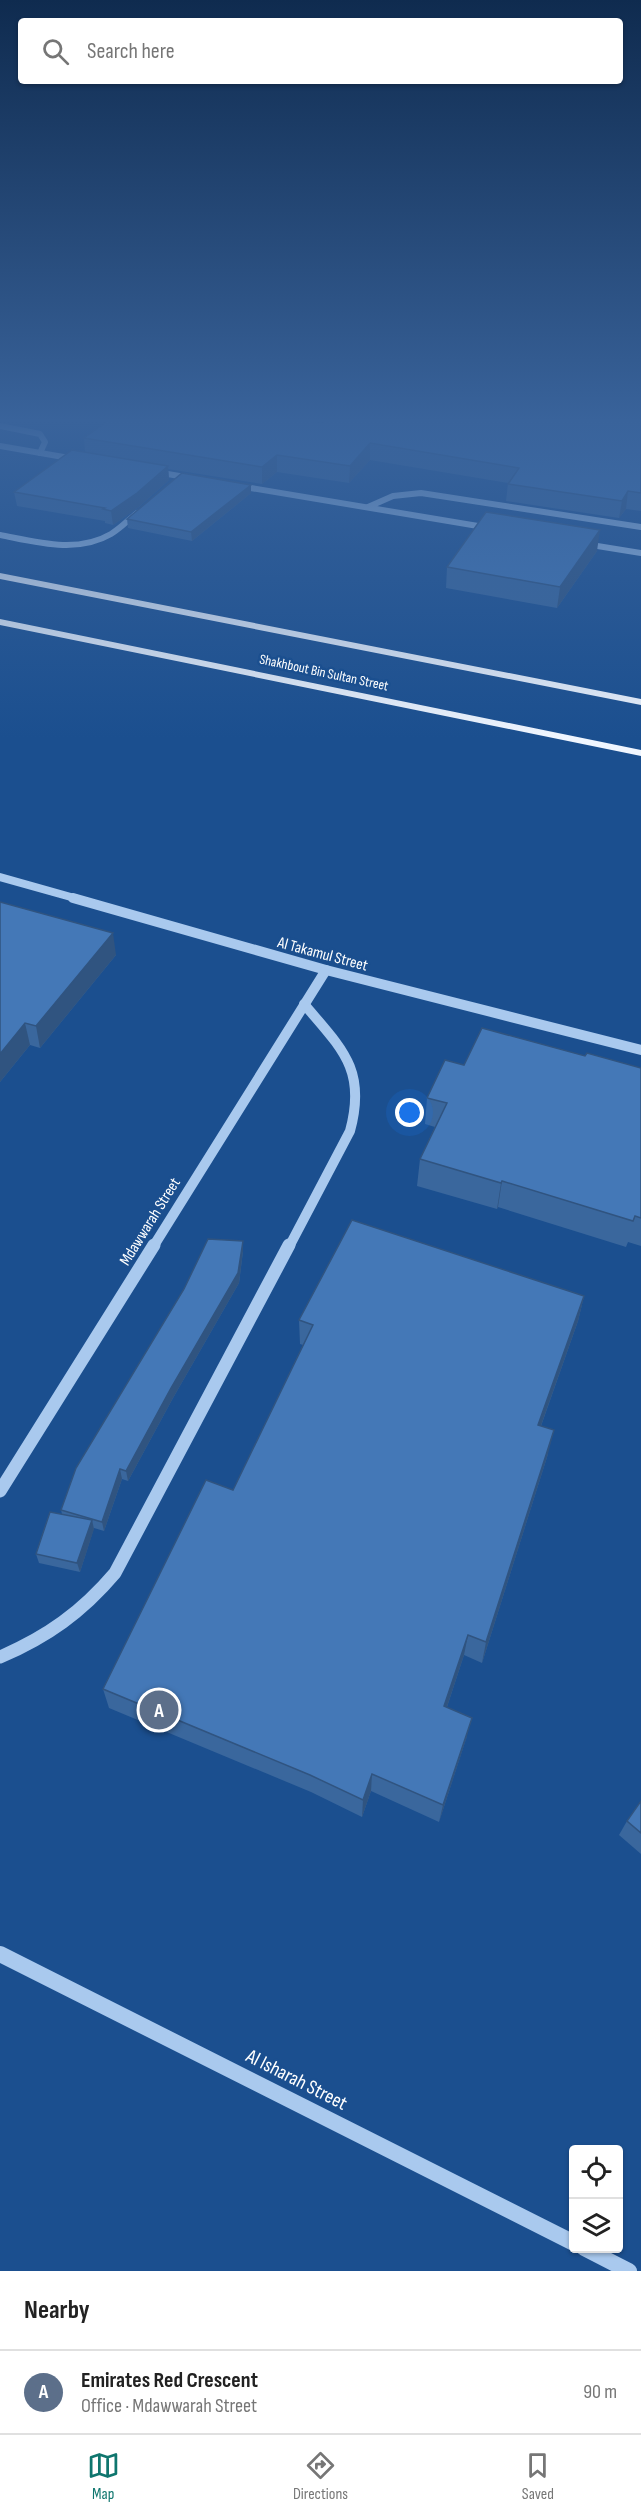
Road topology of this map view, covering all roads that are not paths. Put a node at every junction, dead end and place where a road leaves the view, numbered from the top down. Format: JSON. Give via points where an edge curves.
{"nodes":[{"id":1,"x":121,"y":526,"type":"edge"},
{"id":2,"x":481,"y":526,"type":"edge"},
{"id":3,"x":493,"y":528,"type":"edge"},
{"id":4,"x":0,"y":535,"type":"edge"},
{"id":5,"x":573,"y":542,"type":"edge"},
{"id":6,"x":641,"y":553,"type":"edge"},
{"id":7,"x":0,"y":576,"type":"edge"},
{"id":8,"x":0,"y":621,"type":"edge"},
{"id":9,"x":641,"y":702,"type":"edge"},
{"id":10,"x":641,"y":753,"type":"edge"},
{"id":11,"x":0,"y":877,"type":"edge"},
{"id":12,"x":326,"y":970,"type":"junction"},
{"id":13,"x":304,"y":1004,"type":"junction"},
{"id":14,"x":641,"y":1050,"type":"edge"},
{"id":15,"x":0,"y":1491,"type":"edge"},
{"id":16,"x":0,"y":1657,"type":"edge"},
{"id":17,"x":0,"y":1954,"type":"edge"},
{"id":18,"x":569,"y":2241,"type":"edge"},
{"id":19,"x":594,"y":2253,"type":"edge"},
{"id":20,"x":629,"y":2271,"type":"edge"}],
"edges":[{"from":1,"to":4,"type":"street","via":[[111,534],[65,546]]},
{"from":2,"to":3,"type":"street"},
{"from":5,"to":6,"type":"street"},
{"from":7,"to":9,"type":"main road","name":"Shakhbout Bin Sultan Street"},
{"from":8,"to":10,"type":"main road","name":"Shakhbout Bin Sultan Street"},
{"from":11,"to":12,"type":"street","name":"Al Takamul Street"},
{"from":12,"to":13,"type":"street","name":"Mdawwarah Street"},
{"from":12,"to":14,"type":"street","name":"Al Takamul Street"},
{"from":13,"to":15,"type":"street","name":"Mdawwarah Street"},
{"from":13,"to":16,"type":"street","via":[[345,1054],[354,1072],[357,1112],[350,1131],[115,1573],[94,1600],[66,1624],[35,1643]]},
{"from":17,"to":18,"type":"street","name":"Al Isharah Street"},
{"from":19,"to":20,"type":"street"}]}
